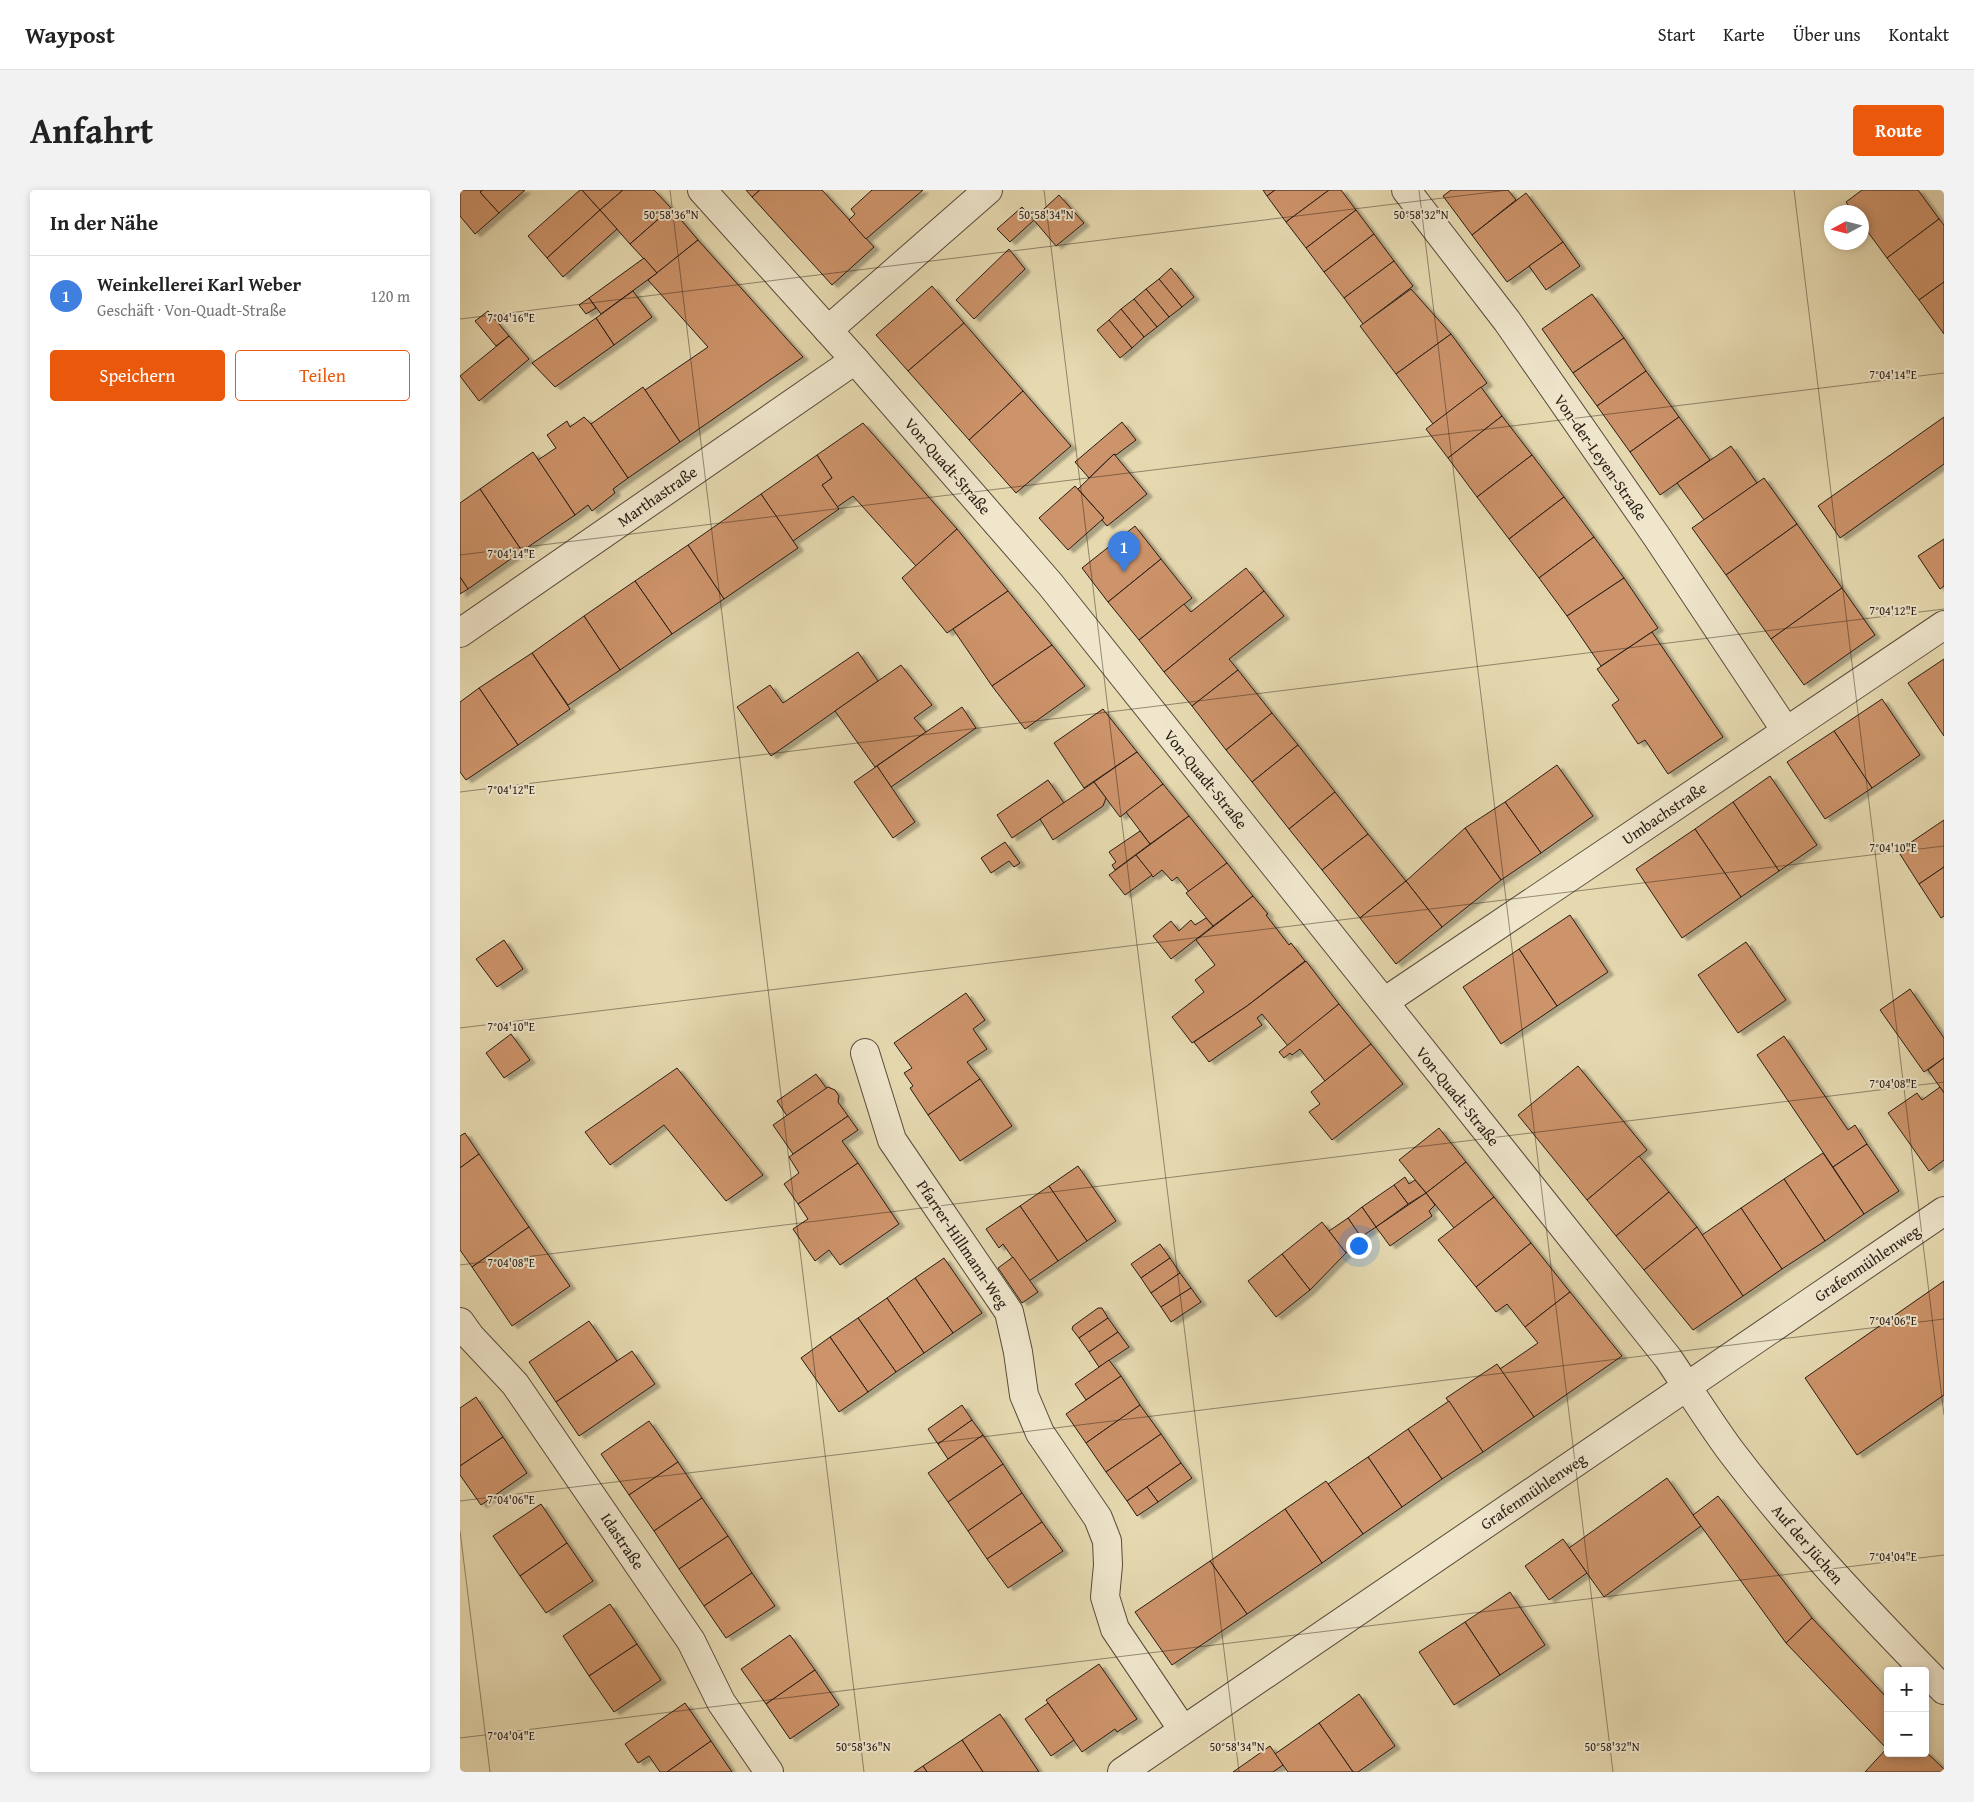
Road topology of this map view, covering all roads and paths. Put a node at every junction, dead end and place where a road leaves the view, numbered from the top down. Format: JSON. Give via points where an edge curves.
{"nodes":[{"id":1,"x":702,"y":190,"type":"edge"},
{"id":2,"x":988,"y":190,"type":"edge"},
{"id":3,"x":1406,"y":190,"type":"edge"},
{"id":4,"x":828,"y":330,"type":"junction"},
{"id":5,"x":855,"y":360,"type":"junction"},
{"id":6,"x":1944,"y":625,"type":"edge"},
{"id":7,"x":460,"y":633,"type":"edge"},
{"id":8,"x":1786,"y":731,"type":"junction"},
{"id":9,"x":1384,"y":1002,"type":"junction"},
{"id":10,"x":865,"y":1053,"type":"dead end"},
{"id":11,"x":1944,"y":1210,"type":"edge"},
{"id":12,"x":460,"y":1322,"type":"edge"},
{"id":13,"x":1687,"y":1386,"type":"junction"},
{"id":14,"x":1944,"y":1690,"type":"edge"},
{"id":15,"x":1183,"y":1730,"type":"junction"},
{"id":16,"x":769,"y":1772,"type":"edge"},
{"id":17,"x":1122,"y":1772,"type":"edge"}],
"edges":[{"from":1,"to":4,"type":"street","name":"Von-Quadt-Straße"},
{"from":2,"to":4,"type":"street"},
{"from":3,"to":8,"type":"street","name":"Von-der-Leyen-Straße","via":[[1507,321]]},
{"from":4,"to":5,"type":"street","name":"Von-Quadt-Straße"},
{"from":5,"to":7,"type":"street","name":"Marthastraße"},
{"from":5,"to":9,"type":"street","name":"Von-Quadt-Straße","via":[[1065,602]]},
{"from":6,"to":8,"type":"street","name":"Umbachstraße"},
{"from":8,"to":9,"type":"street","name":"Umbachstraße"},
{"from":9,"to":13,"type":"street","name":"Von-Quadt-Straße"},
{"from":10,"to":15,"type":"street","name":"Pfarrer-Hillmann-Weg","via":[[892,1140],[1009,1312],[1024,1395],[1040,1433],[1098,1518],[1107,1541],[1105,1597],[1115,1629]]},
{"from":11,"to":13,"type":"street","name":"Grafenmühlenweg"},
{"from":12,"to":16,"type":"street","name":"Idastraße","via":[[515,1384],[675,1617],[691,1641],[721,1702]]},
{"from":13,"to":14,"type":"street","name":"Auf der Jüchen","via":[[1729,1449],[1801,1538]]},
{"from":13,"to":15,"type":"street","name":"Grafenmühlenweg"},
{"from":15,"to":17,"type":"street","name":"Grafenmühlenweg"}]}
